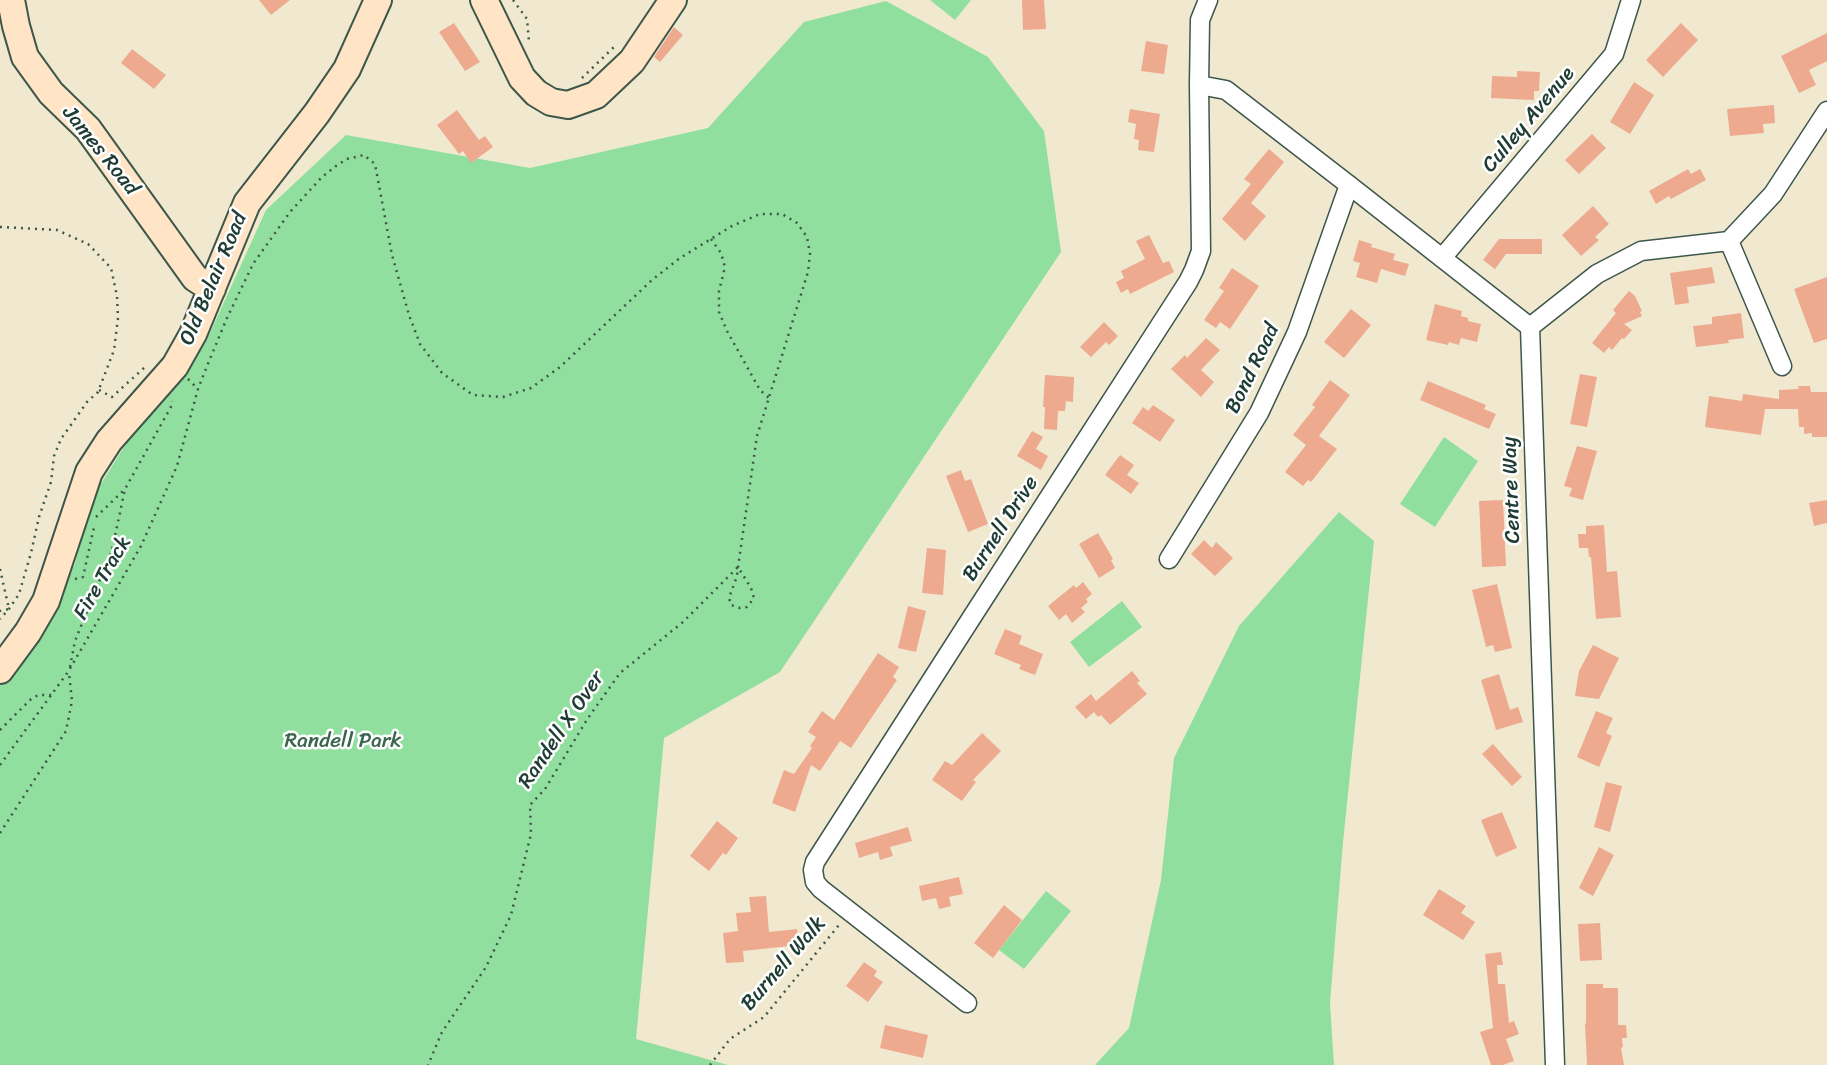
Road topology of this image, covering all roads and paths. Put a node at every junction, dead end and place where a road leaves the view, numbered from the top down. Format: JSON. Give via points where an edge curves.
{"nodes":[{"id":1,"x":11,"y":0,"type":"edge"},
{"id":2,"x":378,"y":0,"type":"edge"},
{"id":3,"x":484,"y":0,"type":"edge"},
{"id":4,"x":513,"y":0,"type":"edge"},
{"id":5,"x":673,"y":0,"type":"edge"},
{"id":6,"x":1208,"y":0,"type":"edge"},
{"id":7,"x":1631,"y":0,"type":"edge"},
{"id":8,"x":529,"y":43,"type":"dead end"},
{"id":9,"x":616,"y":46,"type":"dead end"},
{"id":10,"x":575,"y":83,"type":"dead end"},
{"id":11,"x":1199,"y":85,"type":"junction"},
{"id":12,"x":1827,"y":111,"type":"edge"},
{"id":13,"x":1349,"y":185,"type":"junction"},
{"id":14,"x":0,"y":227,"type":"edge"},
{"id":15,"x":711,"y":239,"type":"junction"},
{"id":16,"x":1730,"y":241,"type":"junction"},
{"id":17,"x":1442,"y":258,"type":"junction"},
{"id":18,"x":212,"y":289,"type":"junction"},
{"id":19,"x":1530,"y":327,"type":"junction"},
{"id":20,"x":162,"y":364,"type":"junction"},
{"id":21,"x":1783,"y":366,"type":"dead end"},
{"id":22,"x":98,"y":390,"type":"junction"},
{"id":23,"x":769,"y":398,"type":"junction"},
{"id":24,"x":125,"y":489,"type":"junction"},
{"id":25,"x":1169,"y":559,"type":"dead end"},
{"id":26,"x":738,"y":567,"type":"junction"},
{"id":27,"x":0,"y":569,"type":"edge"},
{"id":28,"x":51,"y":585,"type":"junction"},
{"id":29,"x":9,"y":609,"type":"junction"},
{"id":30,"x":0,"y":611,"type":"edge"},
{"id":31,"x":0,"y":619,"type":"edge"},
{"id":32,"x":0,"y":670,"type":"edge"},
{"id":33,"x":68,"y":672,"type":"junction"},
{"id":34,"x":52,"y":695,"type":"junction"},
{"id":35,"x":0,"y":730,"type":"edge"},
{"id":36,"x":0,"y":765,"type":"edge"},
{"id":37,"x":0,"y":834,"type":"edge"},
{"id":38,"x":850,"y":911,"type":"junction"},
{"id":39,"x":967,"y":1003,"type":"dead end"},
{"id":40,"x":428,"y":1065,"type":"edge"},
{"id":41,"x":710,"y":1065,"type":"edge"},
{"id":42,"x":1555,"y":1065,"type":"edge"}],
"edges":[{"from":1,"to":18,"type":"main road","name":"James Road","via":[[25,57],[51,93],[88,129],[195,278]]},
{"from":2,"to":18,"type":"main road","name":"Old Belair Road","via":[[347,69],[247,203]]},
{"from":3,"to":5,"type":"main road","via":[[522,78],[551,102],[568,105],[596,95],[632,61]]},
{"from":4,"to":8,"type":"path","via":[[527,19]]},
{"from":6,"to":11,"type":"street","name":"Burnell Drive","via":[[1200,20]]},
{"from":7,"to":17,"type":"street","name":"Culley Avenue","via":[[1614,54]]},
{"from":9,"to":10,"type":"path"},
{"from":11,"to":13,"type":"street","via":[[1226,90]]},
{"from":11,"to":38,"type":"street","name":"Burnell Drive","via":[[1201,251],[1194,271],[815,862],[815,882]]},
{"from":12,"to":16,"type":"street","via":[[1773,194]]},
{"from":13,"to":17,"type":"street"},
{"from":13,"to":25,"type":"street","name":"Bond Road","via":[[1297,332],[1259,413]]},
{"from":14,"to":22,"type":"path","via":[[57,230],[88,244],[111,268],[118,318],[114,349]]},
{"from":15,"to":23,"type":"path","via":[[722,253],[725,267],[719,312],[760,390]]},
{"from":15,"to":23,"type":"path","via":[[760,214],[782,214],[797,223],[807,237],[808,272]]},
{"from":15,"to":33,"type":"path","name":"Fire Track","via":[[652,280],[560,367],[531,388],[503,397],[473,395],[442,373],[420,344],[392,255],[375,164],[364,155],[347,159],[322,177],[290,212],[253,264],[198,389],[177,466],[141,546]]},
{"from":16,"to":19,"type":"street","via":[[1641,251],[1597,274]]},
{"from":16,"to":21,"type":"street"},
{"from":17,"to":19,"type":"street"},
{"from":18,"to":20,"type":"main road","name":"Old Belair Road","via":[[193,334]]},
{"from":19,"to":42,"type":"street","name":"Centre Way"},
{"from":20,"to":22,"type":"path","via":[[129,380],[112,397]]},
{"from":20,"to":24,"type":"path","via":[[172,405]]},
{"from":20,"to":28,"type":"main road","name":"Old Belair Road","via":[[89,472]]},
{"from":22,"to":29,"type":"path","via":[[61,439],[54,456],[19,594]]},
{"from":23,"to":26,"type":"path","via":[[757,436]]},
{"from":24,"to":28,"type":"path","via":[[96,518],[83,577]]},
{"from":24,"to":33,"type":"path","via":[[112,550],[75,641]]},
{"from":26,"to":26,"type":"path","via":[[729,598],[731,605],[740,608],[754,598]]},
{"from":26,"to":40,"type":"path","name":"Randell X Over","via":[[683,622],[620,673],[530,806],[531,834],[511,915],[486,967],[442,1032]]},
{"from":27,"to":29,"type":"path"},
{"from":28,"to":32,"type":"main road","name":"Old Belair Road","via":[[28,632]]},
{"from":29,"to":30,"type":"path"},
{"from":29,"to":31,"type":"path"},
{"from":33,"to":34,"type":"path","name":"Fire Track"},
{"from":33,"to":37,"type":"path","via":[[72,701],[66,731]]},
{"from":34,"to":35,"type":"path","via":[[30,700]]},
{"from":34,"to":36,"type":"path","name":"Fire Track"},
{"from":38,"to":39,"type":"street","name":"Burnell Drive"},
{"from":38,"to":41,"type":"path","name":"Burnell Walk","via":[[764,1017],[730,1040]]}]}
